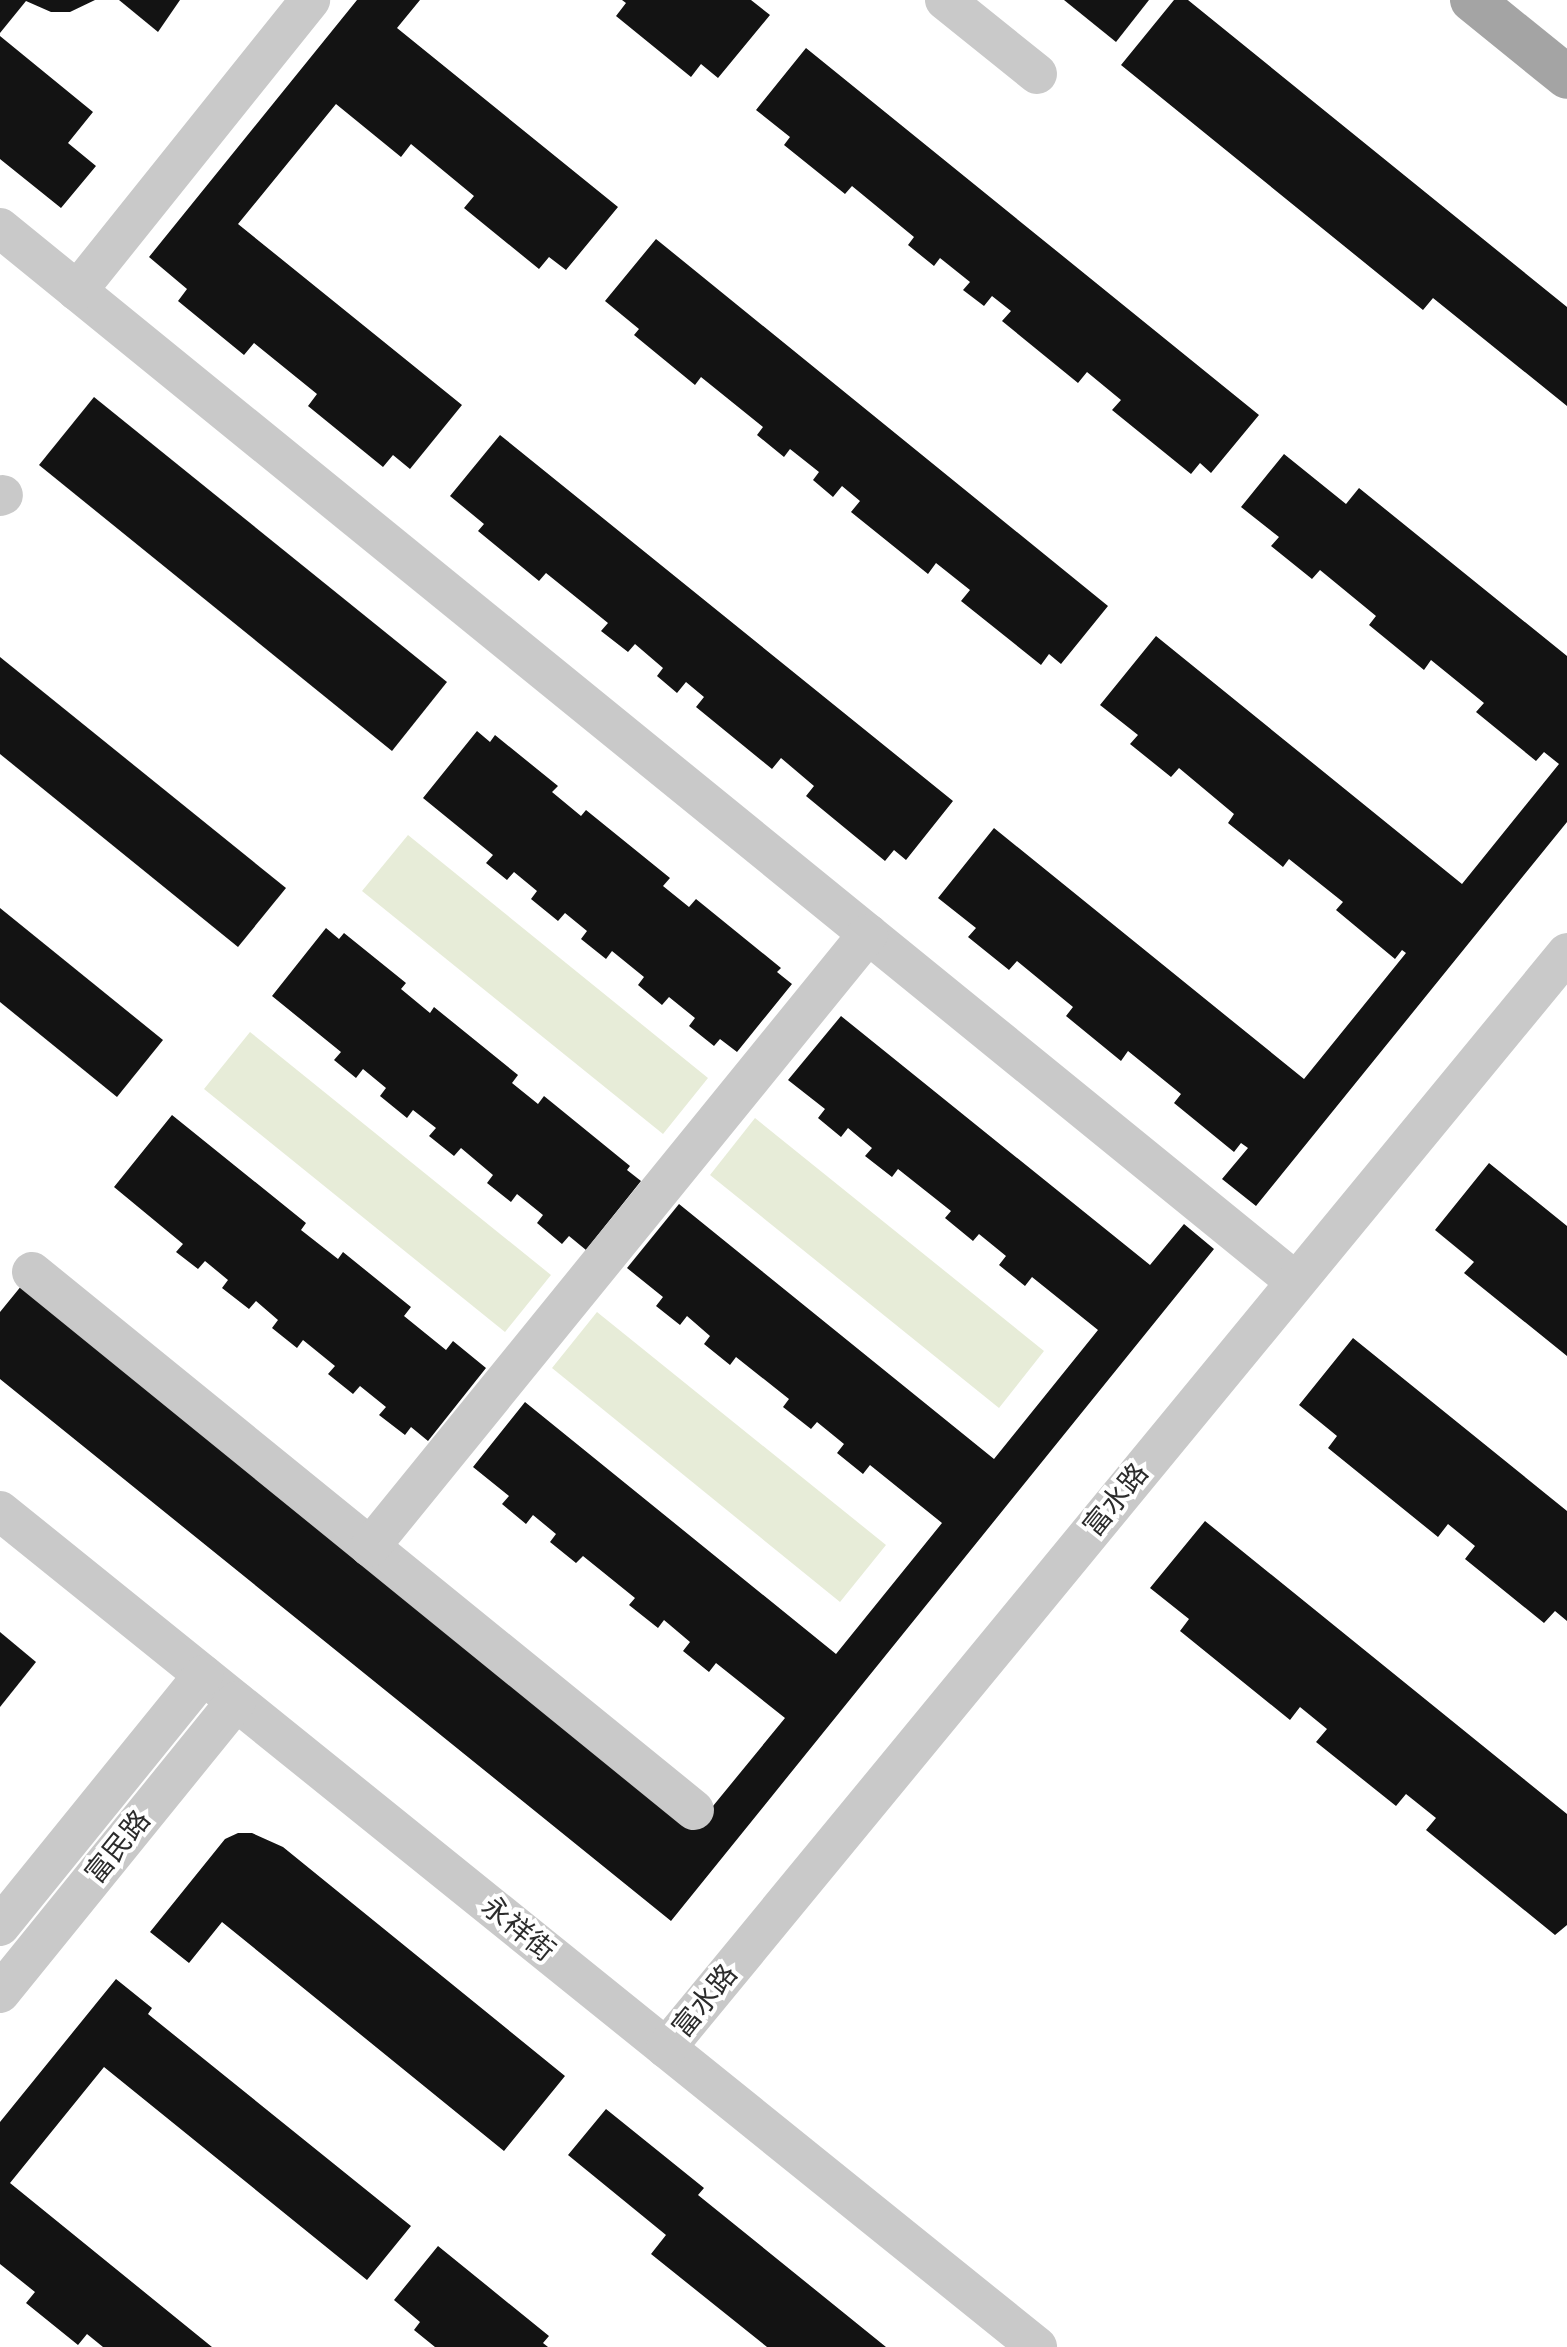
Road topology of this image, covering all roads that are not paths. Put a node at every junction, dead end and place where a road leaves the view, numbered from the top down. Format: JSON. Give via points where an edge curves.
{"nodes":[{"id":1,"x":310,"y":0,"type":"edge"},
{"id":2,"x":945,"y":0,"type":"edge"},
{"id":3,"x":1472,"y":0,"type":"edge"},
{"id":4,"x":1037,"y":74,"type":"dead end"},
{"id":5,"x":1567,"y":77,"type":"edge"},
{"id":6,"x":0,"y":228,"type":"edge"},
{"id":7,"x":77,"y":291,"type":"junction"},
{"id":8,"x":868,"y":934,"type":"junction"},
{"id":9,"x":1567,"y":953,"type":"edge"},
{"id":10,"x":32,"y":1272,"type":"dead end"},
{"id":11,"x":1296,"y":1282,"type":"junction"},
{"id":12,"x":0,"y":1511,"type":"edge"},
{"id":13,"x":370,"y":1547,"type":"junction"},
{"id":14,"x":203,"y":1675,"type":"junction"},
{"id":15,"x":236,"y":1702,"type":"junction"},
{"id":16,"x":694,"y":1810,"type":"dead end"},
{"id":17,"x":0,"y":1926,"type":"edge"},
{"id":18,"x":0,"y":1993,"type":"edge"},
{"id":19,"x":666,"y":2048,"type":"junction"},
{"id":20,"x":1028,"y":2344,"type":"edge"}],
"edges":[{"from":1,"to":7,"type":"street"},
{"from":2,"to":4,"type":"street"},
{"from":3,"to":5,"type":"main road"},
{"from":6,"to":7,"type":"street"},
{"from":7,"to":8,"type":"street"},
{"from":8,"to":11,"type":"street"},
{"from":8,"to":13,"type":"street"},
{"from":9,"to":11,"type":"street","name":"富水路"},
{"from":10,"to":13,"type":"street"},
{"from":11,"to":19,"type":"street","name":"富水路"},
{"from":12,"to":14,"type":"street","name":"永祥街"},
{"from":13,"to":16,"type":"street"},
{"from":14,"to":15,"type":"street","name":"永祥街"},
{"from":14,"to":17,"type":"street","name":"富民路"},
{"from":15,"to":18,"type":"street","name":"富民路"},
{"from":15,"to":19,"type":"street","name":"永祥街"},
{"from":19,"to":20,"type":"street","name":"永祥街"}]}
